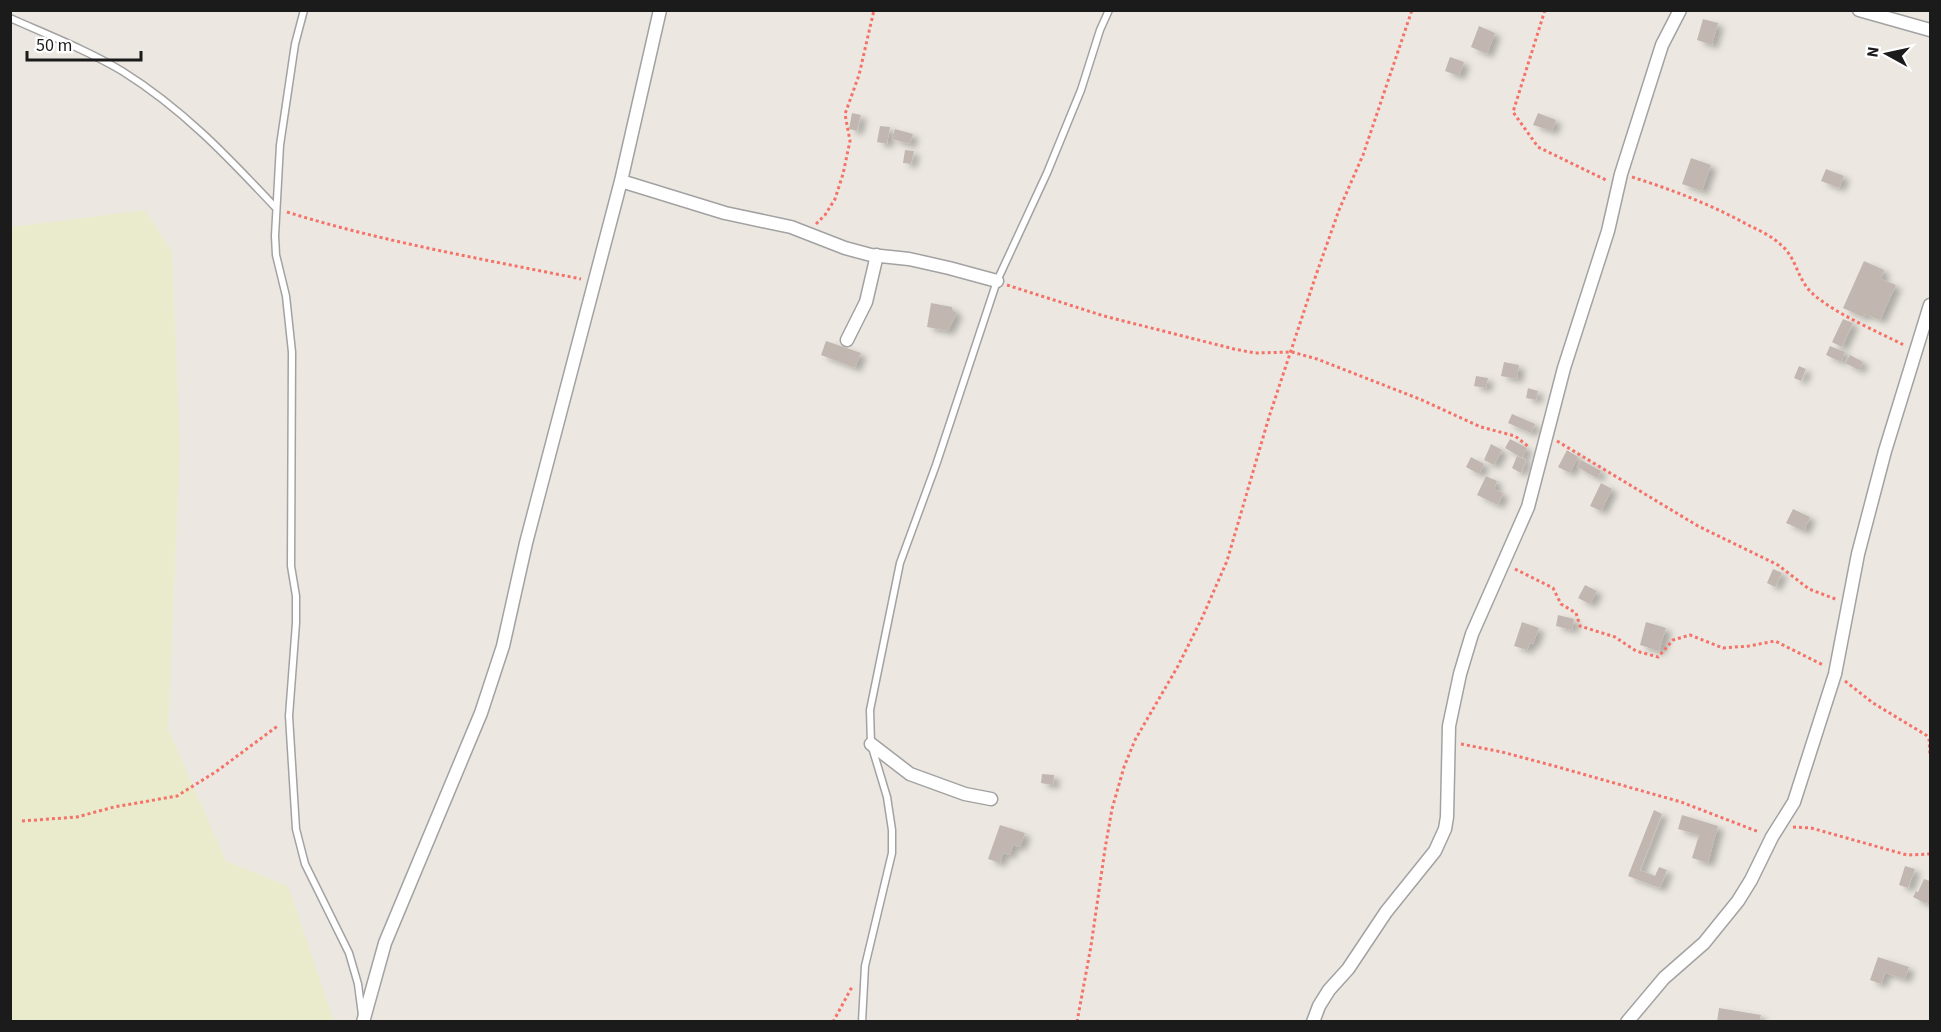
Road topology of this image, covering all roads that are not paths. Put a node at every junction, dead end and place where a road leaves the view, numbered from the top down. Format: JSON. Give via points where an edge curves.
{"nodes":[{"id":1,"x":304,"y":10,"type":"edge"},
{"id":2,"x":660,"y":10,"type":"edge"},
{"id":3,"x":1109,"y":10,"type":"edge"},
{"id":4,"x":1680,"y":10,"type":"edge"},
{"id":5,"x":1859,"y":10,"type":"edge"},
{"id":6,"x":10,"y":18,"type":"edge"},
{"id":7,"x":1930,"y":30,"type":"edge"},
{"id":8,"x":621,"y":181,"type":"junction"},
{"id":9,"x":276,"y":208,"type":"junction"},
{"id":10,"x":877,"y":255,"type":"junction"},
{"id":11,"x":997,"y":281,"type":"junction"},
{"id":12,"x":1930,"y":305,"type":"edge"},
{"id":13,"x":847,"y":340,"type":"dead end"},
{"id":14,"x":871,"y":744,"type":"junction"},
{"id":15,"x":990,"y":799,"type":"dead end"},
{"id":16,"x":363,"y":1022,"type":"edge"},
{"id":17,"x":862,"y":1022,"type":"edge"},
{"id":18,"x":1313,"y":1022,"type":"edge"},
{"id":19,"x":1627,"y":1022,"type":"edge"}],
"edges":[{"from":1,"to":9,"type":"lane","via":[[280,145]]},
{"from":2,"to":8,"type":"street"},
{"from":3,"to":11,"type":"lane","via":[[1068,123]]},
{"from":4,"to":18,"type":"street","via":[[1662,45],[1617,179],[1608,231],[1564,368],[1528,507],[1472,634],[1454,695],[1449,726],[1447,817],[1441,840],[1329,990]]},
{"from":5,"to":7,"type":"street"},
{"from":6,"to":9,"type":"lane","via":[[121,70],[153,92],[210,138]]},
{"from":8,"to":10,"type":"street","via":[[725,213],[791,226],[845,248]]},
{"from":8,"to":16,"type":"street","via":[[526,543],[503,646],[481,713],[385,943]]},
{"from":9,"to":16,"type":"lane","via":[[276,255],[286,296],[292,352],[291,566],[296,622],[289,716],[296,829],[305,864],[349,954]]},
{"from":10,"to":11,"type":"street"},
{"from":10,"to":13,"type":"street","via":[[866,302]]},
{"from":11,"to":14,"type":"lane","via":[[900,563],[870,710]]},
{"from":12,"to":19,"type":"street","via":[[1858,554],[1835,674],[1794,802],[1725,918],[1704,944],[1664,978]]},
{"from":14,"to":15,"type":"street","via":[[910,774]]},
{"from":14,"to":17,"type":"lane","via":[[887,797],[892,853],[865,966]]}]}
